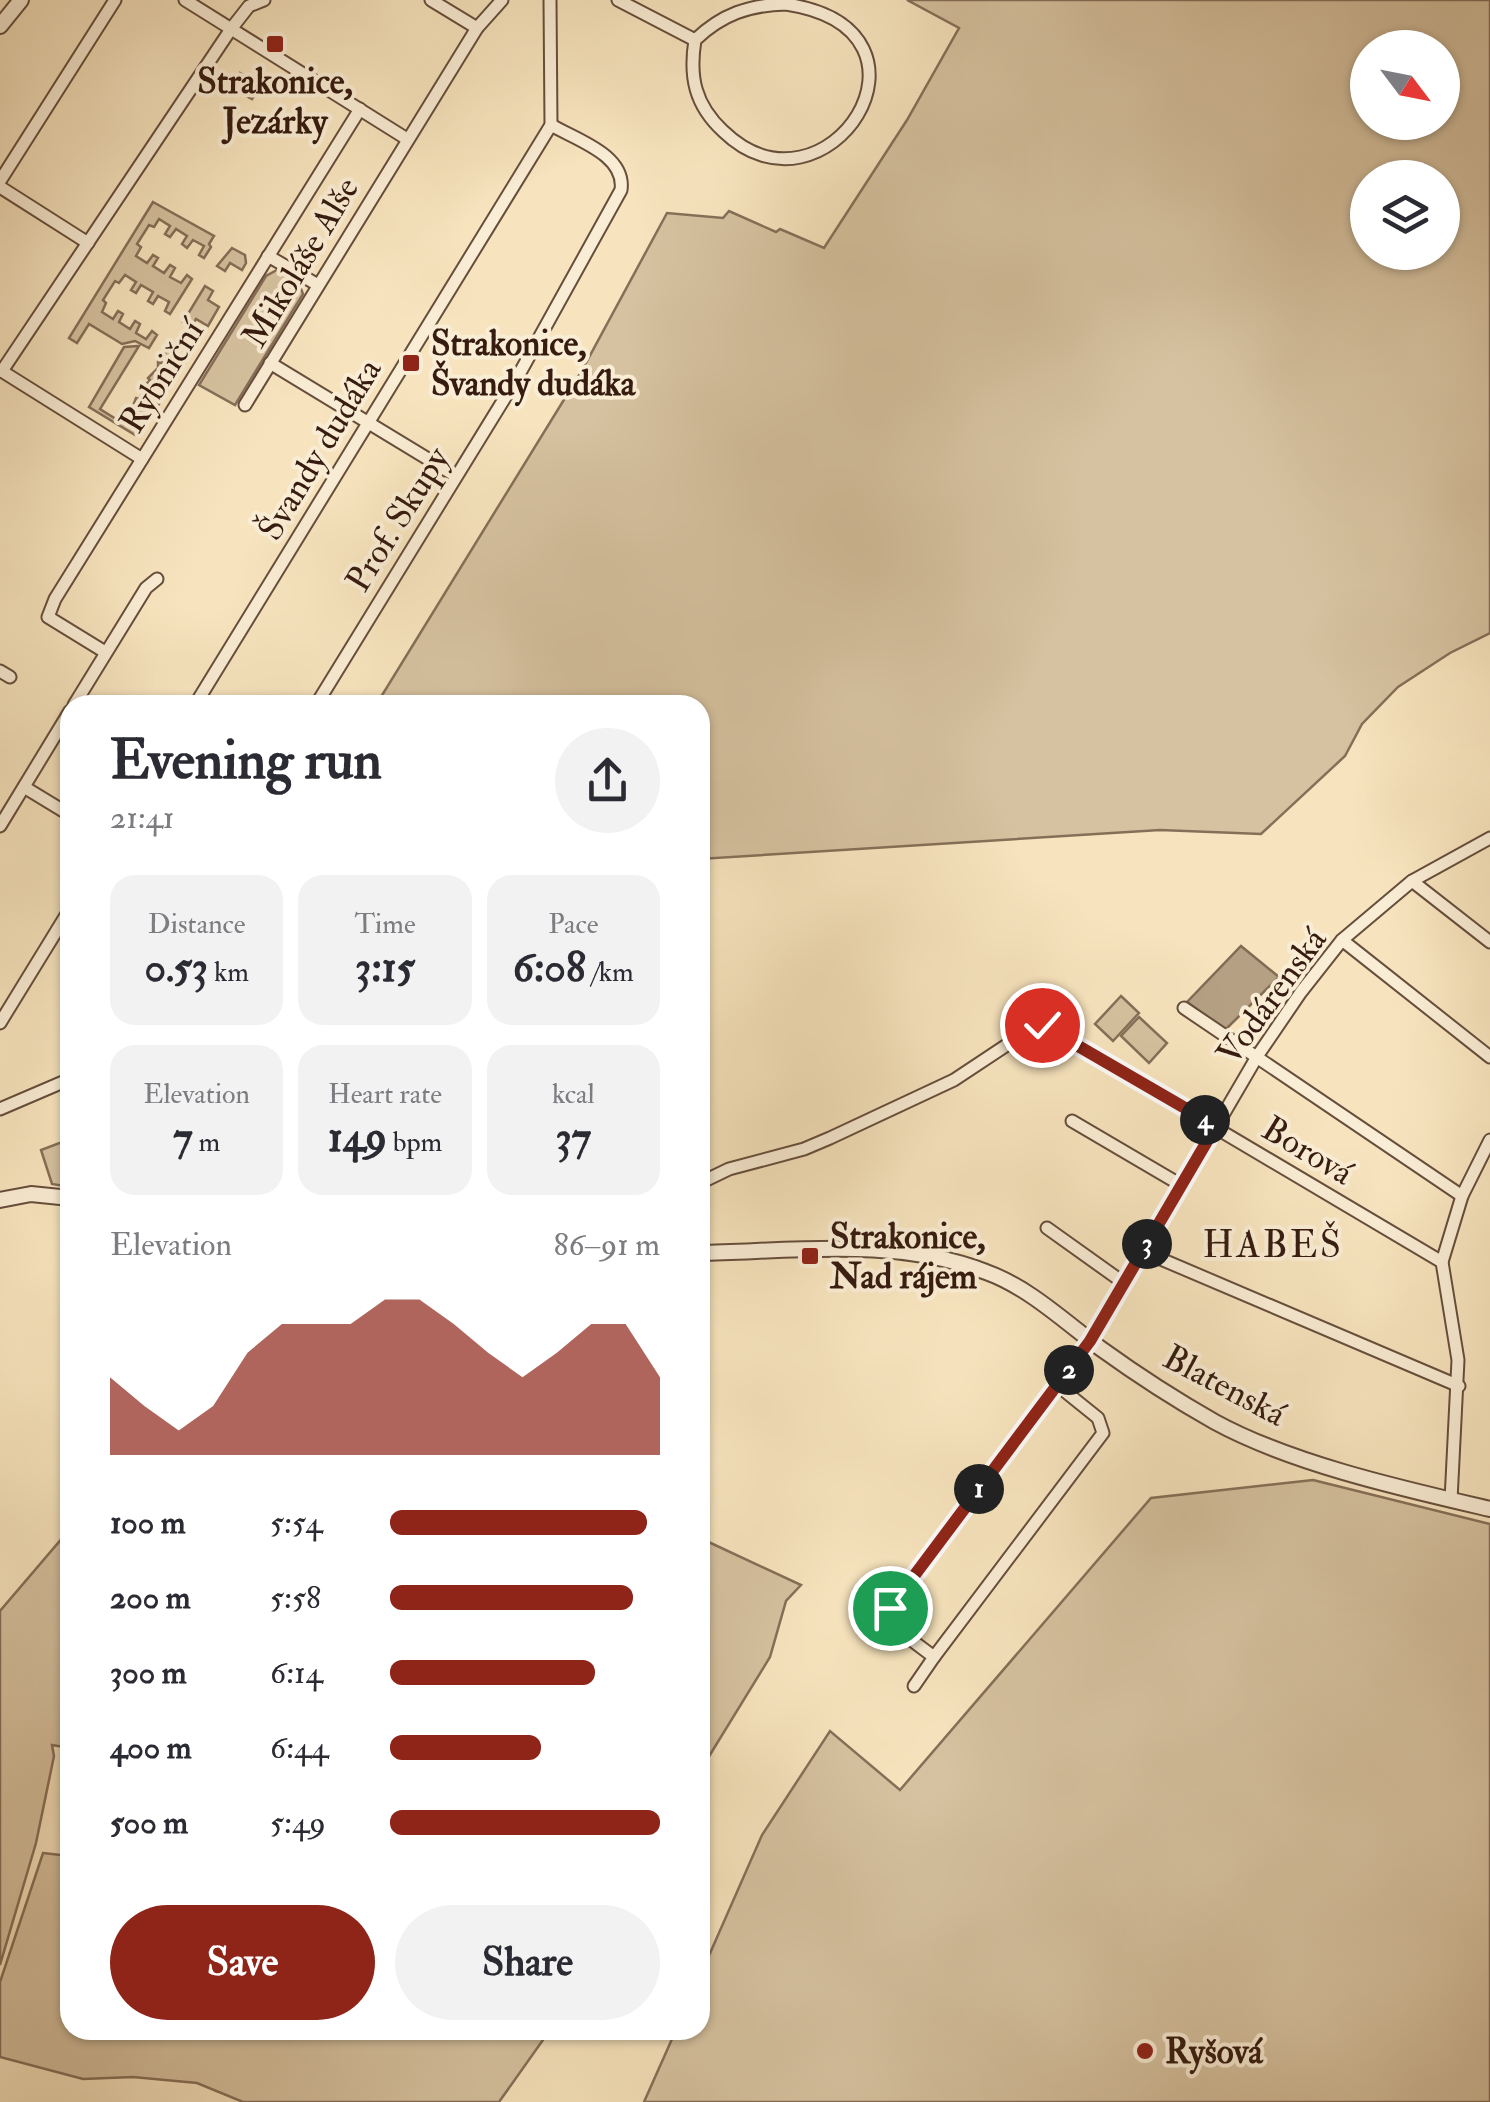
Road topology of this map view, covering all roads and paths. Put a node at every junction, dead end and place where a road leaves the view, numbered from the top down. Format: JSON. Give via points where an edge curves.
{"nodes":[{"id":1,"x":21,"y":0,"type":"edge"},
{"id":2,"x":115,"y":0,"type":"edge"},
{"id":3,"x":185,"y":0,"type":"edge"},
{"id":4,"x":264,"y":0,"type":"edge"},
{"id":5,"x":432,"y":0,"type":"edge"},
{"id":6,"x":502,"y":0,"type":"edge"},
{"id":7,"x":550,"y":0,"type":"edge"},
{"id":8,"x":618,"y":0,"type":"edge"},
{"id":9,"x":0,"y":26,"type":"edge"},
{"id":10,"x":477,"y":28,"type":"junction"},
{"id":11,"x":231,"y":29,"type":"junction"},
{"id":12,"x":696,"y":40,"type":"junction"},
{"id":13,"x":360,"y":109,"type":"junction"},
{"id":14,"x":552,"y":126,"type":"junction"},
{"id":15,"x":407,"y":139,"type":"junction"},
{"id":16,"x":0,"y":184,"type":"edge"},
{"id":17,"x":88,"y":243,"type":"junction"},
{"id":18,"x":268,"y":256,"type":"junction"},
{"id":19,"x":318,"y":286,"type":"junction"},
{"id":20,"x":270,"y":363,"type":"junction"},
{"id":21,"x":1,"y":371,"type":"edge"},
{"id":22,"x":245,"y":405,"type":"dead end"},
{"id":23,"x":367,"y":423,"type":"junction"},
{"id":24,"x":142,"y":459,"type":"junction"},
{"id":25,"x":456,"y":476,"type":"junction"},
{"id":26,"x":157,"y":580,"type":"dead end"},
{"id":27,"x":105,"y":652,"type":"junction"},
{"id":28,"x":80,"y":695,"type":"edge"},
{"id":29,"x":200,"y":695,"type":"edge"},
{"id":30,"x":322,"y":695,"type":"edge"},
{"id":31,"x":60,"y":728,"type":"edge"},
{"id":32,"x":24,"y":786,"type":"junction"},
{"id":33,"x":60,"y":809,"type":"edge"},
{"id":34,"x":0,"y":826,"type":"edge"},
{"id":35,"x":1490,"y":838,"type":"edge"},
{"id":36,"x":1412,"y":881,"type":"junction"},
{"id":37,"x":60,"y":925,"type":"edge"},
{"id":38,"x":1342,"y":940,"type":"junction"},
{"id":39,"x":1490,"y":942,"type":"edge"},
{"id":40,"x":1184,"y":1008,"type":"dead end"},
{"id":41,"x":0,"y":1023,"type":"edge"},
{"id":42,"x":1258,"y":1055,"type":"junction"},
{"id":43,"x":1490,"y":1058,"type":"edge"},
{"id":44,"x":60,"y":1084,"type":"edge"},
{"id":45,"x":0,"y":1109,"type":"edge"},
{"id":46,"x":1072,"y":1121,"type":"dead end"},
{"id":47,"x":1216,"y":1126,"type":"junction"},
{"id":48,"x":1490,"y":1143,"type":"edge"},
{"id":49,"x":710,"y":1178,"type":"edge"},
{"id":50,"x":1181,"y":1185,"type":"junction"},
{"id":51,"x":1462,"y":1196,"type":"junction"},
{"id":52,"x":60,"y":1197,"type":"edge"},
{"id":53,"x":0,"y":1200,"type":"edge"},
{"id":54,"x":1047,"y":1228,"type":"dead end"},
{"id":55,"x":1142,"y":1252,"type":"junction"},
{"id":56,"x":710,"y":1253,"type":"edge"},
{"id":57,"x":1442,"y":1262,"type":"junction"},
{"id":58,"x":1124,"y":1283,"type":"junction"},
{"id":59,"x":1090,"y":1341,"type":"junction"},
{"id":60,"x":1057,"y":1385,"type":"junction"},
{"id":61,"x":1459,"y":1386,"type":"junction"},
{"id":62,"x":1452,"y":1500,"type":"junction"},
{"id":63,"x":1490,"y":1510,"type":"edge"},
{"id":64,"x":934,"y":1657,"type":"junction"},
{"id":65,"x":914,"y":1686,"type":"dead end"}],
"edges":[{"from":1,"to":9,"type":"street"},
{"from":2,"to":16,"type":"street"},
{"from":3,"to":11,"type":"street"},
{"from":4,"to":11,"type":"street","via":[[249,6]]},
{"from":5,"to":10,"type":"street"},
{"from":6,"to":10,"type":"street","name":"Mikoláše Alše"},
{"from":7,"to":14,"type":"street"},
{"from":8,"to":12,"type":"street"},
{"from":10,"to":15,"type":"street","name":"Mikoláše Alše"},
{"from":11,"to":13,"type":"street"},
{"from":11,"to":17,"type":"street"},
{"from":12,"to":12,"type":"street","via":[[745,8],[786,4],[827,14],[866,51],[871,74],[865,105],[840,137],[810,155],[754,152],[720,128],[699,99],[692,80]]},
{"from":13,"to":15,"type":"street"},
{"from":13,"to":18,"type":"street","name":"Rybniční"},
{"from":14,"to":23,"type":"street","name":"Švandy dudáka"},
{"from":14,"to":25,"type":"street","name":"Prof. Skupy","via":[[612,160],[622,176],[620,190]]},
{"from":15,"to":19,"type":"street","name":"Mikoláše Alše"},
{"from":16,"to":17,"type":"street"},
{"from":17,"to":21,"type":"street"},
{"from":18,"to":19,"type":"street"},
{"from":18,"to":24,"type":"street","name":"Rybniční"},
{"from":19,"to":20,"type":"street","name":"Mikoláše Alše"},
{"from":20,"to":22,"type":"street","name":"Mikoláše Alše"},
{"from":20,"to":23,"type":"street"},
{"from":21,"to":24,"type":"street"},
{"from":23,"to":25,"type":"street"},
{"from":23,"to":29,"type":"street","name":"Švandy dudáka"},
{"from":24,"to":27,"type":"street","name":"Rybniční","via":[[48,617]]},
{"from":25,"to":30,"type":"street","name":"Prof. Skupy"},
{"from":26,"to":27,"type":"street"},
{"from":27,"to":28,"type":"street"},
{"from":31,"to":32,"type":"street"},
{"from":32,"to":33,"type":"street"},
{"from":32,"to":34,"type":"street"},
{"from":35,"to":36,"type":"street","name":"Vodárenská"},
{"from":36,"to":38,"type":"street","name":"Vodárenská"},
{"from":36,"to":39,"type":"street"},
{"from":37,"to":41,"type":"street"},
{"from":38,"to":42,"type":"street","name":"Vodárenská"},
{"from":38,"to":43,"type":"street"},
{"from":40,"to":42,"type":"street"},
{"from":42,"to":47,"type":"street","name":"Vodárenská"},
{"from":42,"to":51,"type":"street"},
{"from":44,"to":45,"type":"street"},
{"from":46,"to":50,"type":"street"},
{"from":47,"to":49,"type":"street","name":"Borová","via":[[1042,1025],[954,1080],[830,1138]]},
{"from":47,"to":50,"type":"street","name":"Vodárenská"},
{"from":47,"to":57,"type":"street","name":"Borová"},
{"from":48,"to":51,"type":"street"},
{"from":50,"to":55,"type":"street","name":"Vodárenská"},
{"from":51,"to":57,"type":"street"},
{"from":52,"to":53,"type":"street"},
{"from":54,"to":58,"type":"street"},
{"from":55,"to":58,"type":"street","name":"Vodárenská"},
{"from":55,"to":61,"type":"street"},
{"from":56,"to":59,"type":"street","name":"Blatenská","via":[[870,1248],[956,1262],[1027,1294]]},
{"from":57,"to":61,"type":"street"},
{"from":58,"to":59,"type":"street","name":"Vodárenská"},
{"from":59,"to":60,"type":"street","name":"Vodárenská"},
{"from":59,"to":62,"type":"street","name":"Blatenská","via":[[1217,1422],[1264,1444]]},
{"from":60,"to":64,"type":"street","via":[[1098,1418],[1103,1433]]},
{"from":60,"to":64,"type":"street","name":"Vodárenská","via":[[890,1608],[890,1624]]},
{"from":61,"to":62,"type":"street"},
{"from":62,"to":63,"type":"street","name":"Blatenská"},
{"from":64,"to":65,"type":"street"}]}
